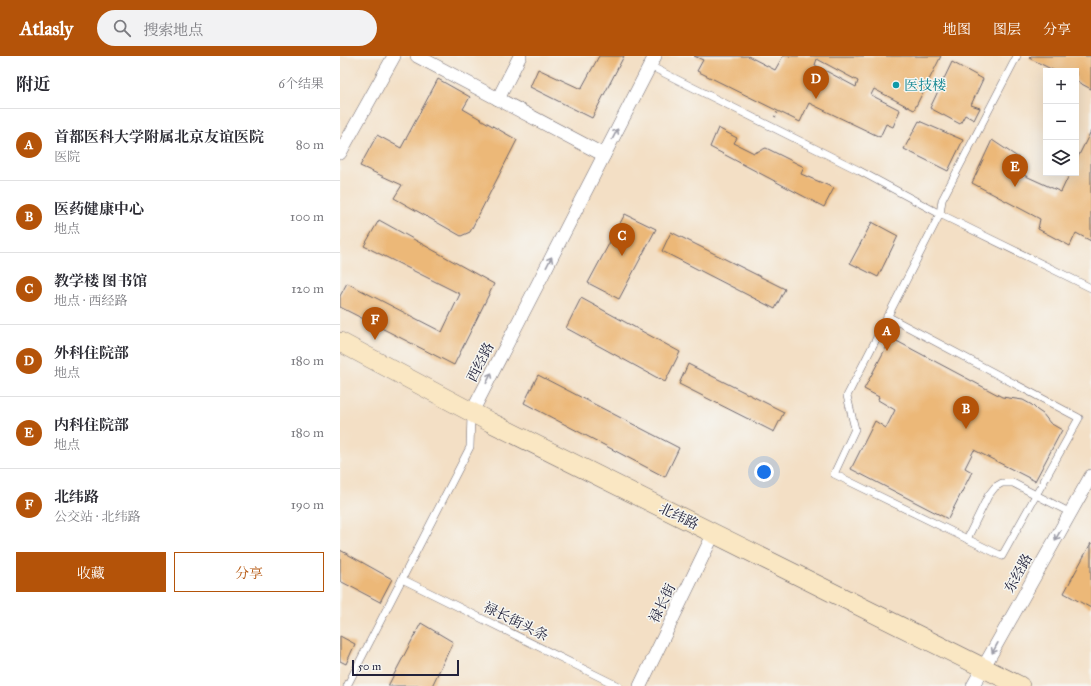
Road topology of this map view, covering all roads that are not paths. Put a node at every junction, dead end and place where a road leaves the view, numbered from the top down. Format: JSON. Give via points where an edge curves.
{"nodes":[{"id":1,"x":394,"y":56,"type":"edge"},
{"id":2,"x":418,"y":56,"type":"edge"},
{"id":3,"x":520,"y":56,"type":"edge"},
{"id":4,"x":1017,"y":56,"type":"edge"},
{"id":5,"x":652,"y":61,"type":"edge"},
{"id":6,"x":498,"y":99,"type":"junction"},
{"id":7,"x":340,"y":153,"type":"edge"},
{"id":8,"x":604,"y":155,"type":"junction"},
{"id":9,"x":940,"y":214,"type":"junction"},
{"id":10,"x":1091,"y":288,"type":"edge"},
{"id":11,"x":887,"y":316,"type":"junction"},
{"id":12,"x":340,"y":342,"type":"edge"},
{"id":13,"x":472,"y":412,"type":"junction"},
{"id":14,"x":1091,"y":476,"type":"edge"},
{"id":15,"x":1036,"y":495,"type":"junction"},
{"id":16,"x":1071,"y":513,"type":"junction"},
{"id":17,"x":714,"y":533,"type":"junction"},
{"id":18,"x":967,"y":539,"type":"junction"},
{"id":19,"x":402,"y":579,"type":"junction"},
{"id":20,"x":984,"y":668,"type":"junction"},
{"id":21,"x":347,"y":686,"type":"edge"},
{"id":22,"x":618,"y":686,"type":"edge"},
{"id":23,"x":640,"y":686,"type":"edge"},
{"id":24,"x":973,"y":686,"type":"edge"},
{"id":25,"x":1020,"y":686,"type":"edge"}],
"edges":[{"from":1,"to":7,"type":"street"},
{"from":2,"to":6,"type":"street"},
{"from":3,"to":6,"type":"street"},
{"from":4,"to":9,"type":"lane","via":[[942,200]]},
{"from":8,"to":5,"type":"street","name":"西经路","one_way":true},
{"from":5,"to":9,"type":"lane"},
{"from":6,"to":8,"type":"street"},
{"from":13,"to":8,"type":"street","name":"西经路","one_way":true},
{"from":9,"to":10,"type":"lane"},
{"from":9,"to":11,"type":"lane"},
{"from":11,"to":15,"type":"lane","via":[[1079,418]]},
{"from":11,"to":18,"type":"lane","via":[[847,396],[855,429],[834,474]]},
{"from":12,"to":13,"type":"street","name":"北纬路"},
{"from":13,"to":17,"type":"street","name":"北纬路"},
{"from":13,"to":19,"type":"lane","name":"西经路","via":[[470,447]]},
{"from":14,"to":16,"type":"street","name":"东经路"},
{"from":15,"to":16,"type":"lane"},
{"from":15,"to":18,"type":"lane","via":[[1013,483],[1002,483],[995,487]]},
{"from":15,"to":18,"type":"lane","via":[[1002,556]]},
{"from":16,"to":20,"type":"street","name":"东经路","one_way":true},
{"from":17,"to":20,"type":"street","name":"北纬路"},
{"from":17,"to":23,"type":"street","name":"禄长街"},
{"from":19,"to":21,"type":"lane","name":"西经路"},
{"from":19,"to":22,"type":"lane","name":"禄长街头条"},
{"from":20,"to":24,"type":"street","name":"东经路"},
{"from":20,"to":25,"type":"street","name":"北纬路"}]}
